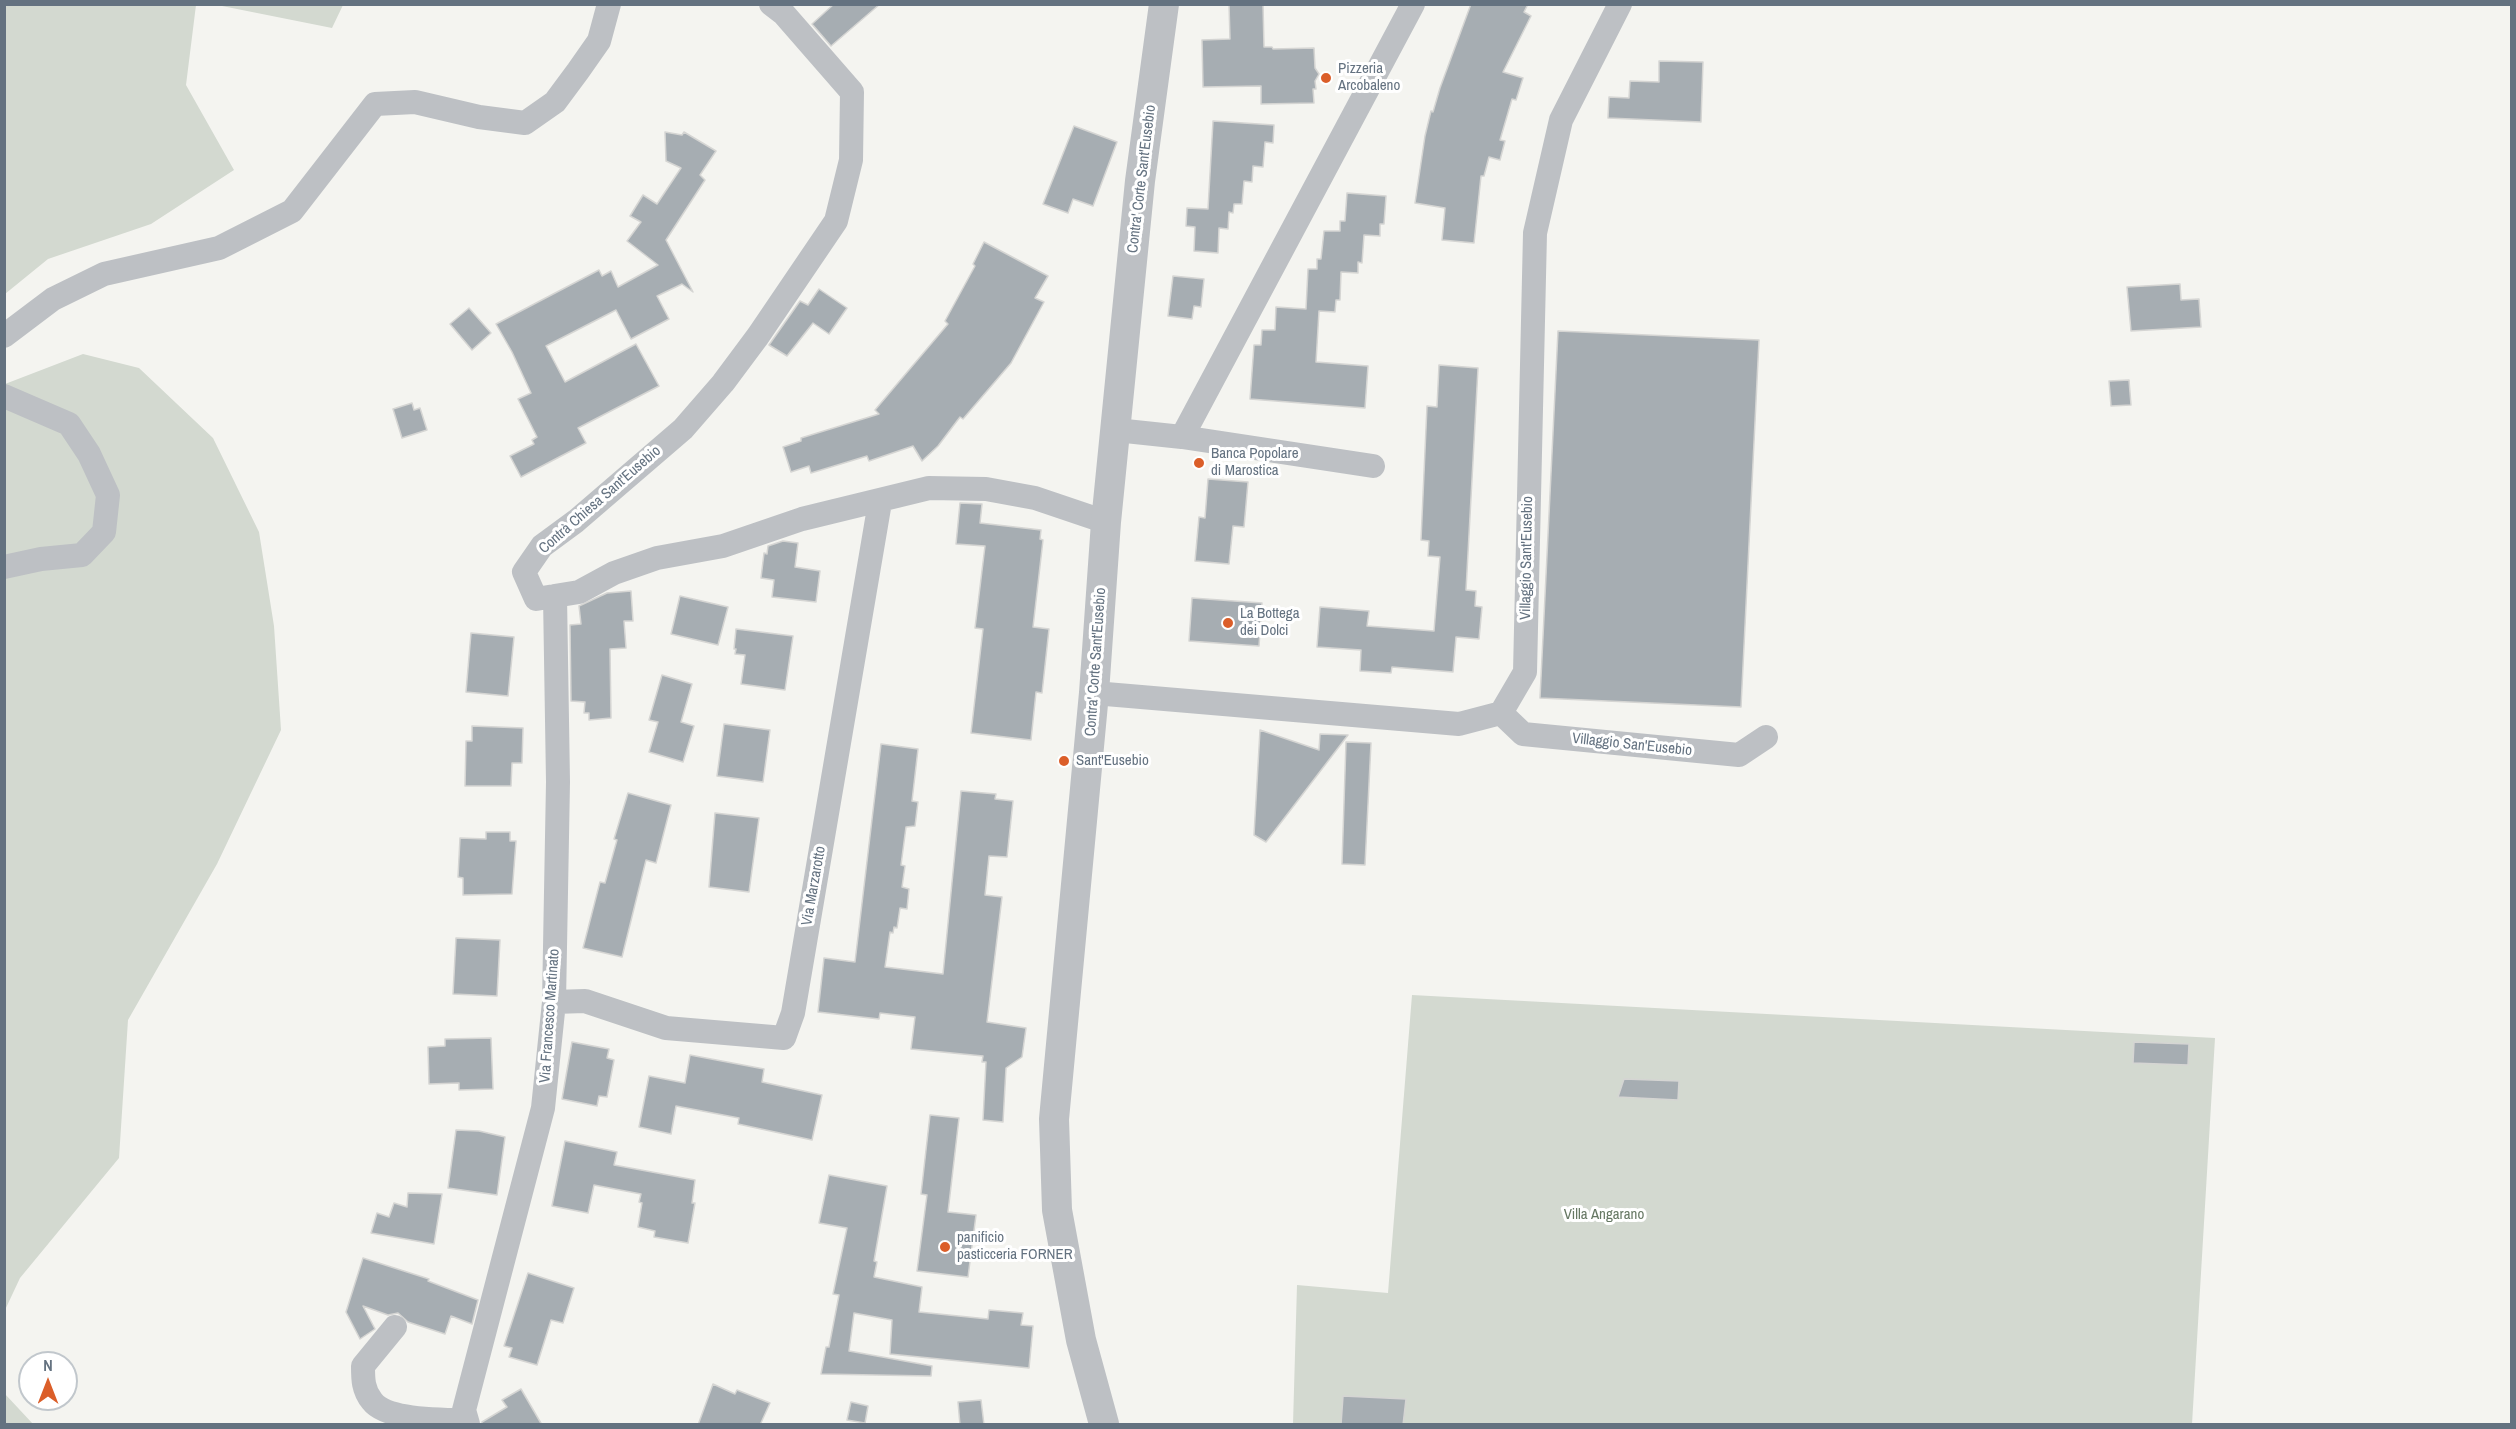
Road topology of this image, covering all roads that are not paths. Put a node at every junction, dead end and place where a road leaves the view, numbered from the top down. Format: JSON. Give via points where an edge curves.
{"nodes":[{"id":1,"x":609,"y":4,"type":"edge"},
{"id":2,"x":771,"y":4,"type":"edge"},
{"id":3,"x":1164,"y":4,"type":"edge"},
{"id":4,"x":1413,"y":4,"type":"edge"},
{"id":5,"x":1620,"y":4,"type":"edge"},
{"id":6,"x":4,"y":336,"type":"edge"},
{"id":7,"x":4,"y":396,"type":"edge"},
{"id":8,"x":1116,"y":430,"type":"junction"},
{"id":9,"x":1182,"y":437,"type":"junction"},
{"id":10,"x":1373,"y":466,"type":"dead end"},
{"id":11,"x":880,"y":502,"type":"junction"},
{"id":12,"x":1106,"y":522,"type":"junction"},
{"id":13,"x":4,"y":567,"type":"edge"},
{"id":14,"x":555,"y":596,"type":"junction"},
{"id":15,"x":1094,"y":693,"type":"junction"},
{"id":16,"x":1501,"y":713,"type":"junction"},
{"id":17,"x":1766,"y":737,"type":"dead end"},
{"id":18,"x":554,"y":1002,"type":"junction"},
{"id":19,"x":395,"y":1327,"type":"dead end"},
{"id":20,"x":467,"y":1422,"type":"edge"},
{"id":21,"x":1104,"y":1425,"type":"edge"}],
"edges":[{"from":1,"to":6,"type":"street","via":[[599,41],[578,71],[555,102],[525,123],[415,102],[375,104],[292,211],[219,248],[104,274],[54,299]]},
{"from":2,"to":14,"type":"street","name":"Contrà Chiesa Sant'Eusebio","via":[[852,92],[851,160],[836,221],[758,336],[683,429],[542,546],[524,573],[536,599]]},
{"from":3,"to":8,"type":"street","name":"Contra' Corte Sant'Eusebio","via":[[1140,182]]},
{"from":4,"to":9,"type":"street"},
{"from":5,"to":16,"type":"street","name":"Villaggio Sant'Eusebio","via":[[1561,120],[1534,233],[1525,672]]},
{"from":7,"to":13,"type":"street","via":[[69,424],[89,454],[108,495],[104,532],[82,555]]},
{"from":8,"to":9,"type":"street"},
{"from":8,"to":12,"type":"street","name":"Contra' Corte Sant'Eusebio"},
{"from":9,"to":10,"type":"street"},
{"from":11,"to":12,"type":"street","name":"Contrà Chiesa Sant'Eusebio","via":[[929,488],[986,489],[1035,498]]},
{"from":11,"to":14,"type":"street","name":"Contrà Chiesa Sant'Eusebio","via":[[802,519],[723,546],[657,558],[614,573],[579,592]]},
{"from":11,"to":18,"type":"street","name":"Via Marzarotto","via":[[793,1013],[784,1038],[666,1028],[585,1001]]},
{"from":12,"to":15,"type":"street","name":"Contra' Corte Sant'Eusebio"},
{"from":14,"to":18,"type":"street","name":"Via Francesco Martinato","via":[[558,782]]},
{"from":15,"to":16,"type":"street","via":[[1459,724]]},
{"from":15,"to":21,"type":"street","name":"Contra' Corte Sant'Eusebio","via":[[1054,1119],[1057,1210],[1081,1340]]},
{"from":16,"to":17,"type":"street","name":"Villaggio San'Eusebio","via":[[1524,734],[1739,755]]},
{"from":18,"to":20,"type":"street","name":"Via Francesco Martinato","via":[[543,1108],[464,1410]]},
{"from":19,"to":20,"type":"street","via":[[363,1366],[364,1386],[373,1403],[402,1416]]}]}
